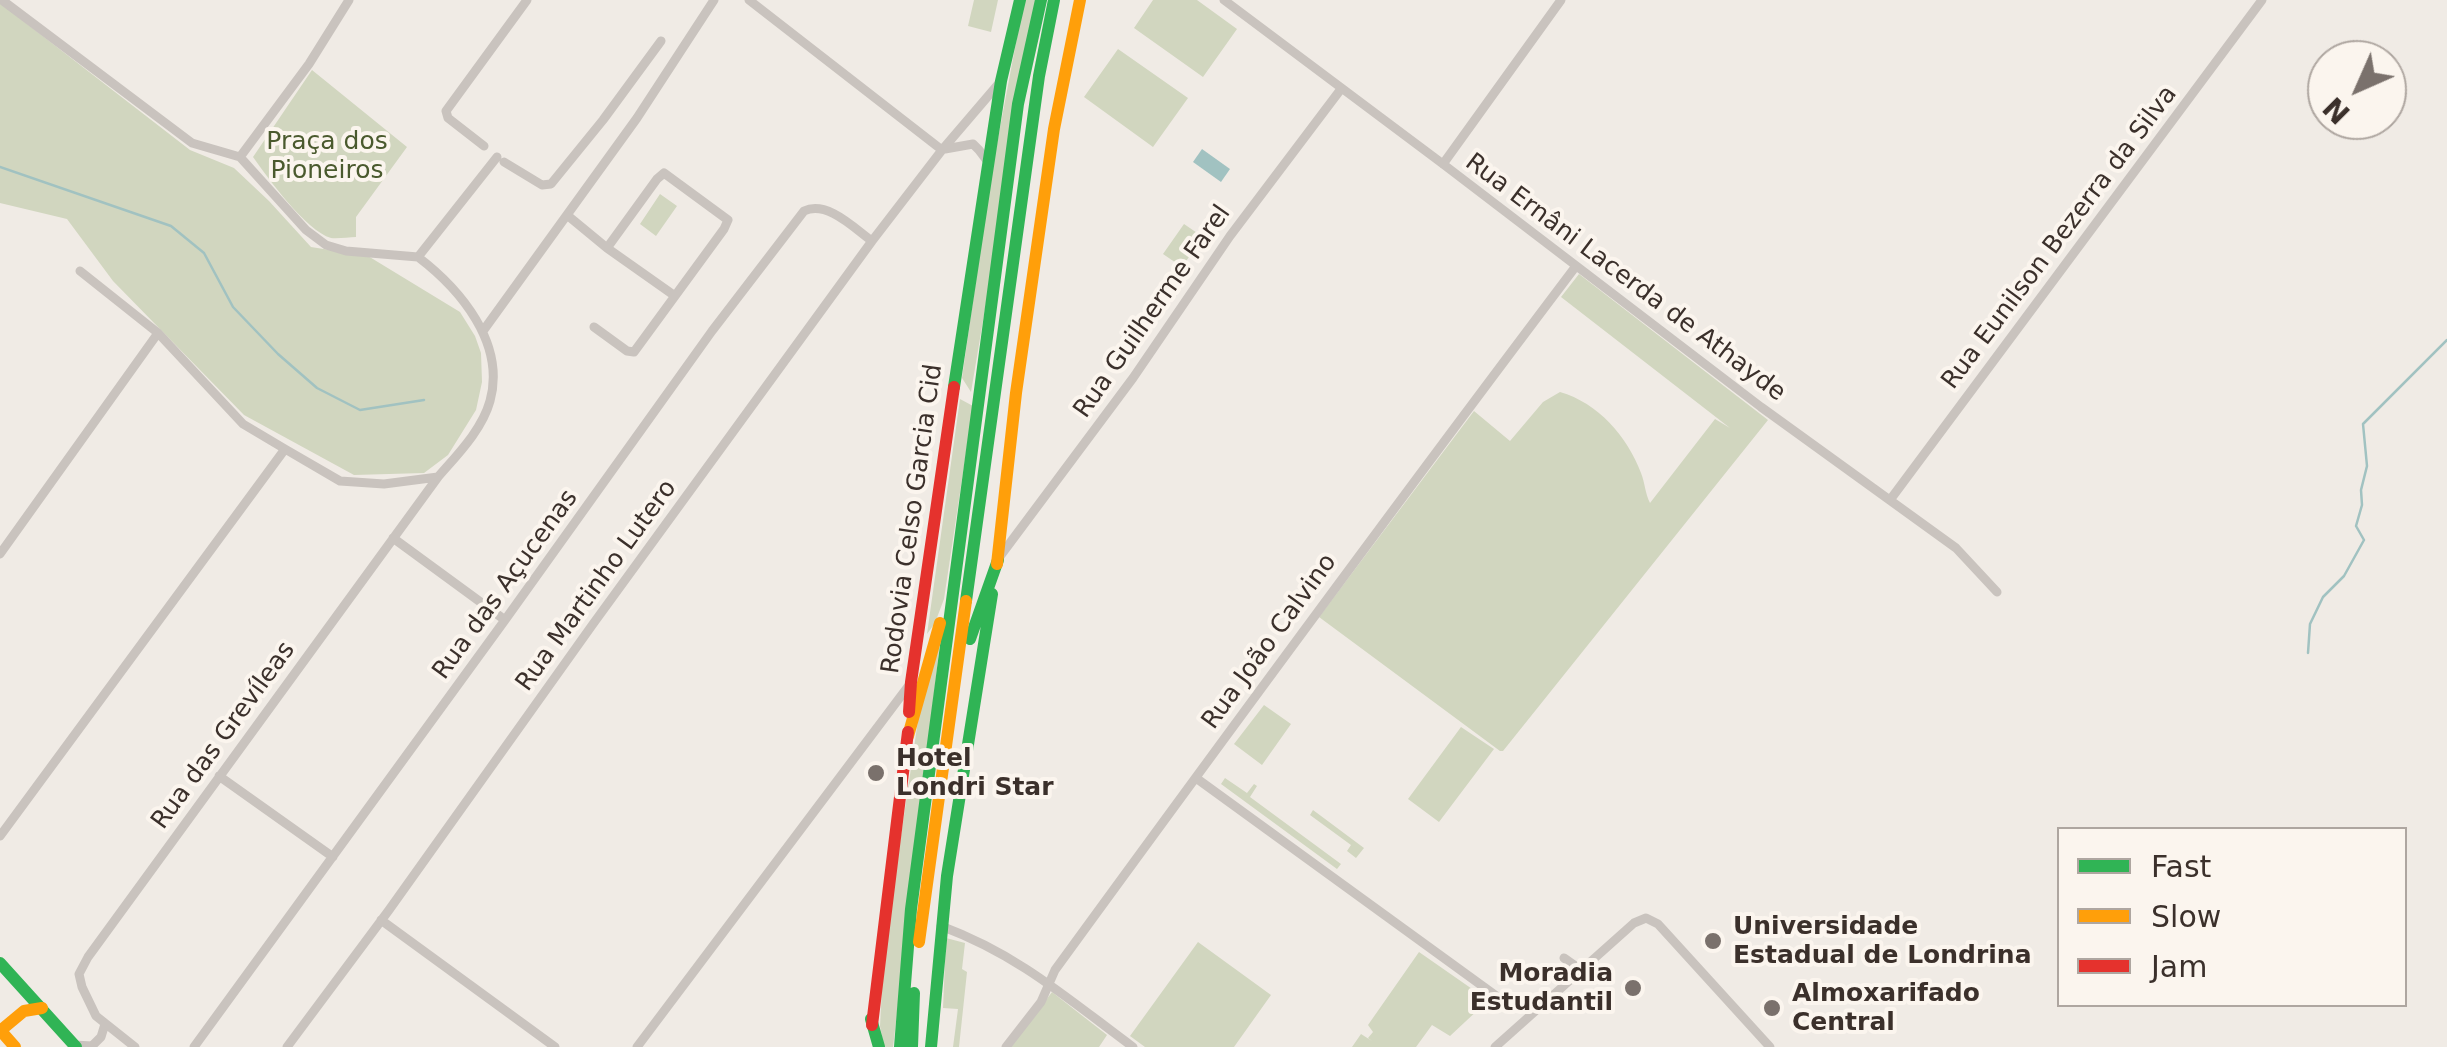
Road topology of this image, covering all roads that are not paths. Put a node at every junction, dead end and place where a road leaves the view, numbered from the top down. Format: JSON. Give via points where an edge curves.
{"nodes":[{"id":1,"x":2,"y":0,"type":"edge"},
{"id":2,"x":350,"y":0,"type":"edge"},
{"id":3,"x":527,"y":0,"type":"edge"},
{"id":4,"x":714,"y":0,"type":"edge"},
{"id":5,"x":749,"y":0,"type":"edge"},
{"id":6,"x":1020,"y":0,"type":"edge"},
{"id":7,"x":1041,"y":0,"type":"edge"},
{"id":8,"x":1054,"y":0,"type":"edge"},
{"id":9,"x":1080,"y":0,"type":"edge"},
{"id":10,"x":1224,"y":0,"type":"edge"},
{"id":11,"x":1561,"y":0,"type":"edge"},
{"id":12,"x":2262,"y":0,"type":"edge"},
{"id":13,"x":661,"y":41,"type":"dead end"},
{"id":14,"x":1001,"y":80,"type":"junction"},
{"id":15,"x":1341,"y":89,"type":"junction"},
{"id":16,"x":942,"y":150,"type":"junction"},
{"id":17,"x":240,"y":158,"type":"junction"},
{"id":18,"x":500,"y":160,"type":"junction"},
{"id":19,"x":988,"y":162,"type":"junction"},
{"id":20,"x":1443,"y":164,"type":"junction"},
{"id":21,"x":567,"y":215,"type":"junction"},
{"id":22,"x":872,"y":241,"type":"junction"},
{"id":23,"x":607,"y":248,"type":"junction"},
{"id":24,"x":418,"y":256,"type":"junction"},
{"id":25,"x":1576,"y":266,"type":"junction"},
{"id":26,"x":80,"y":271,"type":"dead end"},
{"id":27,"x":675,"y":296,"type":"junction"},
{"id":28,"x":594,"y":327,"type":"dead end"},
{"id":29,"x":483,"y":331,"type":"junction"},
{"id":30,"x":158,"y":333,"type":"junction"},
{"id":31,"x":285,"y":449,"type":"junction"},
{"id":32,"x":438,"y":477,"type":"junction"},
{"id":33,"x":1890,"y":500,"type":"junction"},
{"id":34,"x":393,"y":538,"type":"junction"},
{"id":35,"x":0,"y":554,"type":"edge"},
{"id":36,"x":998,"y":560,"type":"junction"},
{"id":37,"x":954,"y":584,"type":"junction"},
{"id":38,"x":1997,"y":592,"type":"dead end"},
{"id":39,"x":505,"y":620,"type":"junction"},
{"id":40,"x":956,"y":677,"type":"junction"},
{"id":41,"x":911,"y":682,"type":"junction"},
{"id":42,"x":908,"y":736,"type":"junction"},
{"id":43,"x":219,"y":776,"type":"junction"},
{"id":44,"x":1196,"y":778,"type":"junction"},
{"id":45,"x":0,"y":836,"type":"edge"},
{"id":46,"x":333,"y":857,"type":"junction"},
{"id":47,"x":382,"y":920,"type":"junction"},
{"id":48,"x":941,"y":926,"type":"junction"},
{"id":49,"x":1564,"y":958,"type":"dead end"},
{"id":50,"x":0,"y":962,"type":"edge"},
{"id":51,"x":916,"y":965,"type":"junction"},
{"id":52,"x":1581,"y":970,"type":"junction"},
{"id":53,"x":1050,"y":982,"type":"junction"},
{"id":54,"x":1510,"y":1006,"type":"dead end"},
{"id":55,"x":42,"y":1008,"type":"junction"},
{"id":56,"x":105,"y":1024,"type":"junction"},
{"id":57,"x":0,"y":1030,"type":"edge"},
{"id":58,"x":75,"y":1046,"type":"edge"},
{"id":59,"x":129,"y":1046,"type":"edge"},
{"id":60,"x":3,"y":1047,"type":"edge"},
{"id":61,"x":15,"y":1047,"type":"edge"},
{"id":62,"x":194,"y":1047,"type":"edge"},
{"id":63,"x":288,"y":1047,"type":"edge"},
{"id":64,"x":555,"y":1047,"type":"edge"},
{"id":65,"x":636,"y":1047,"type":"edge"},
{"id":66,"x":876,"y":1047,"type":"edge"},
{"id":67,"x":900,"y":1047,"type":"edge"},
{"id":68,"x":912,"y":1047,"type":"edge"},
{"id":69,"x":921,"y":1047,"type":"edge"},
{"id":70,"x":931,"y":1047,"type":"edge"},
{"id":71,"x":1006,"y":1047,"type":"edge"},
{"id":72,"x":1133,"y":1047,"type":"edge"},
{"id":73,"x":1496,"y":1047,"type":"edge"},
{"id":74,"x":1770,"y":1047,"type":"edge"}],
"edges":[{"from":1,"to":17,"type":"street","via":[[192,143]]},
{"from":2,"to":17,"type":"street"},
{"from":3,"to":18,"type":"street","via":[[446,112]]},
{"from":4,"to":21,"type":"street"},
{"from":5,"to":16,"type":"street"},
{"from":6,"to":14,"type":"main road","name":"Rodovia Celso Garcia Cid"},
{"from":7,"to":37,"type":"main road","name":"Rodovia Celso Garcia Cid","via":[[1018,104]]},
{"from":8,"to":40,"type":"main road"},
{"from":9,"to":36,"type":"main road","via":[[1049,167]]},
{"from":10,"to":15,"type":"street","name":"Rua Ernâni Lacerda de Athayde"},
{"from":11,"to":20,"type":"street"},
{"from":12,"to":33,"type":"street","name":"Rua Eunilson Bezerra da Silva"},
{"from":13,"to":18,"type":"street","via":[[550,184]]},
{"from":14,"to":16,"type":"street","name":"Rua Martinho Lutero"},
{"from":14,"to":19,"type":"main road","name":"Rodovia Celso Garcia Cid"},
{"from":15,"to":20,"type":"street","name":"Rua Ernâni Lacerda de Athayde"},
{"from":15,"to":36,"type":"street","name":"Rua Guilherme Farel"},
{"from":16,"to":19,"type":"street","via":[[972,144]]},
{"from":16,"to":22,"type":"street","name":"Rua Martinho Lutero"},
{"from":17,"to":24,"type":"street","via":[[326,245]]},
{"from":18,"to":24,"type":"street"},
{"from":19,"to":41,"type":"main road","name":"Rodovia Celso Garcia Cid"},
{"from":20,"to":25,"type":"street","name":"Rua Ernâni Lacerda de Athayde"},
{"from":21,"to":23,"type":"street"},
{"from":21,"to":29,"type":"street"},
{"from":22,"to":39,"type":"street","name":"Rua das Açucenas","via":[[826,210],[804,211]]},
{"from":22,"to":47,"type":"street","name":"Rua Martinho Lutero"},
{"from":23,"to":27,"type":"street"},
{"from":23,"to":27,"type":"street","via":[[660,176],[673,178],[728,222]]},
{"from":24,"to":29,"type":"street","via":[[460,296]]},
{"from":25,"to":33,"type":"street","name":"Rua Ernâni Lacerda de Athayde"},
{"from":25,"to":44,"type":"street","name":"Rua João Calvino"},
{"from":26,"to":30,"type":"street"},
{"from":27,"to":28,"type":"street","via":[[634,352]]},
{"from":29,"to":32,"type":"street","name":"Rua das Grevíleas","via":[[494,374],[490,402]]},
{"from":30,"to":31,"type":"street","via":[[244,424]]},
{"from":30,"to":35,"type":"street"},
{"from":31,"to":32,"type":"street","via":[[340,481]]},
{"from":31,"to":45,"type":"street"},
{"from":32,"to":34,"type":"street","name":"Rua das Grevíleas"},
{"from":33,"to":38,"type":"street","name":"Rua Ernâni Lacerda de Athayde","via":[[1956,548]]},
{"from":34,"to":39,"type":"street"},
{"from":34,"to":43,"type":"street","name":"Rua das Grevíleas"},
{"from":36,"to":40,"type":"main road"},
{"from":36,"to":48,"type":"main road"},
{"from":37,"to":42,"type":"main road"},
{"from":37,"to":67,"type":"main road","name":"Rodovia Celso Garcia Cid","via":[[911,909]]},
{"from":39,"to":46,"type":"street","name":"Rua das Açucenas"},
{"from":40,"to":51,"type":"main road"},
{"from":41,"to":42,"type":"main road","name":"Rodovia Celso Garcia Cid"},
{"from":41,"to":65,"type":"street"},
{"from":42,"to":66,"type":"main road","name":"Rodovia Celso Garcia Cid","via":[[872,1018]]},
{"from":43,"to":46,"type":"street"},
{"from":43,"to":56,"type":"street","name":"Rua das Grevíleas","via":[[79,974]]},
{"from":44,"to":53,"type":"street","name":"Rua João Calvino"},
{"from":44,"to":54,"type":"street"},
{"from":46,"to":62,"type":"street","name":"Rua das Açucenas"},
{"from":47,"to":63,"type":"street","name":"Rua Martinho Lutero"},
{"from":47,"to":64,"type":"street"},
{"from":48,"to":53,"type":"street"},
{"from":48,"to":70,"type":"main road"},
{"from":49,"to":52,"type":"street"},
{"from":50,"to":55,"type":"main road"},
{"from":51,"to":68,"type":"main road"},
{"from":51,"to":69,"type":"main road"},
{"from":52,"to":73,"type":"street"},
{"from":52,"to":74,"type":"street","via":[[1641,918],[1652,920]]},
{"from":53,"to":71,"type":"street","name":"Rua João Calvino"},
{"from":53,"to":72,"type":"street"},
{"from":55,"to":57,"type":"main road","via":[[22,1010]]},
{"from":55,"to":58,"type":"main road"},
{"from":56,"to":58,"type":"street","via":[[92,1046]]},
{"from":56,"to":59,"type":"street"},
{"from":57,"to":60,"type":"street"},
{"from":57,"to":61,"type":"main road"}]}
